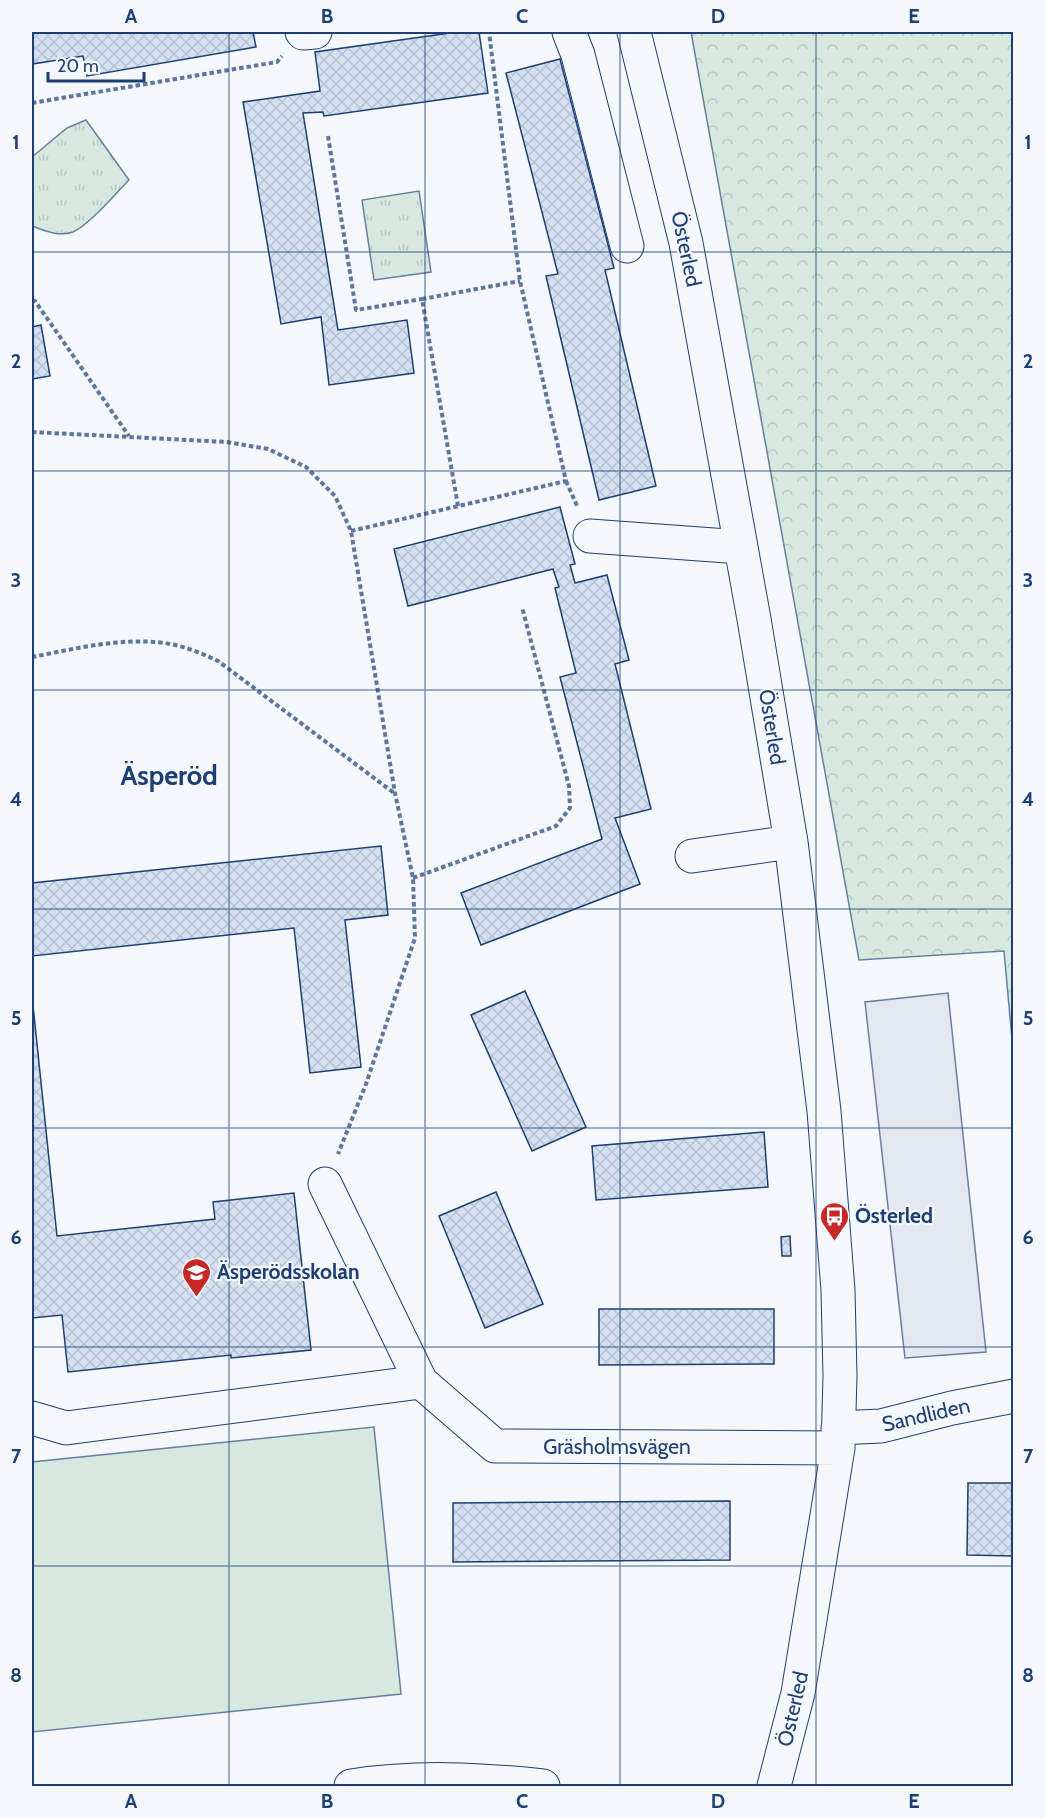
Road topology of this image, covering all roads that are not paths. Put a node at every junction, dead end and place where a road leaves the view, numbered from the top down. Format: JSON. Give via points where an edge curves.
{"nodes":[{"id":1,"x":569,"y":32,"type":"edge"},
{"id":2,"x":634,"y":32,"type":"edge"},
{"id":3,"x":627,"y":246,"type":"dead end"},
{"id":4,"x":590,"y":536,"type":"dead end"},
{"id":5,"x":741,"y":547,"type":"junction"},
{"id":6,"x":791,"y":842,"type":"junction"},
{"id":7,"x":692,"y":856,"type":"dead end"},
{"id":8,"x":325,"y":1184,"type":"road end"},
{"id":9,"x":421,"y":1382,"type":"junction"},
{"id":10,"x":1014,"y":1396,"type":"edge"},
{"id":11,"x":32,"y":1418,"type":"edge"},
{"id":12,"x":838,"y":1438,"type":"junction"},
{"id":13,"x":351,"y":1786,"type":"edge"},
{"id":14,"x":543,"y":1786,"type":"edge"},
{"id":15,"x":774,"y":1786,"type":"edge"}],
"edges":[{"from":1,"to":3,"type":"street"},
{"from":2,"to":5,"type":"street","name":"Österled","via":[[686,243]]},
{"from":4,"to":5,"type":"street"},
{"from":5,"to":6,"type":"street","name":"Österled"},
{"from":6,"to":7,"type":"street"},
{"from":6,"to":12,"type":"street","name":"Österled","via":[[824,1111],[838,1290]]},
{"from":8,"to":9,"type":"street","name":"Gräsholmsvägen"},
{"from":9,"to":11,"type":"street","via":[[66,1428]]},
{"from":9,"to":12,"type":"street","name":"Gräsholmsvägen","via":[[495,1446]]},
{"from":10,"to":12,"type":"street","name":"Sandliden"},
{"from":12,"to":15,"type":"street","name":"Österled","via":[[798,1693]]},
{"from":13,"to":14,"type":"street","via":[[401,1780],[485,1779]]}]}
